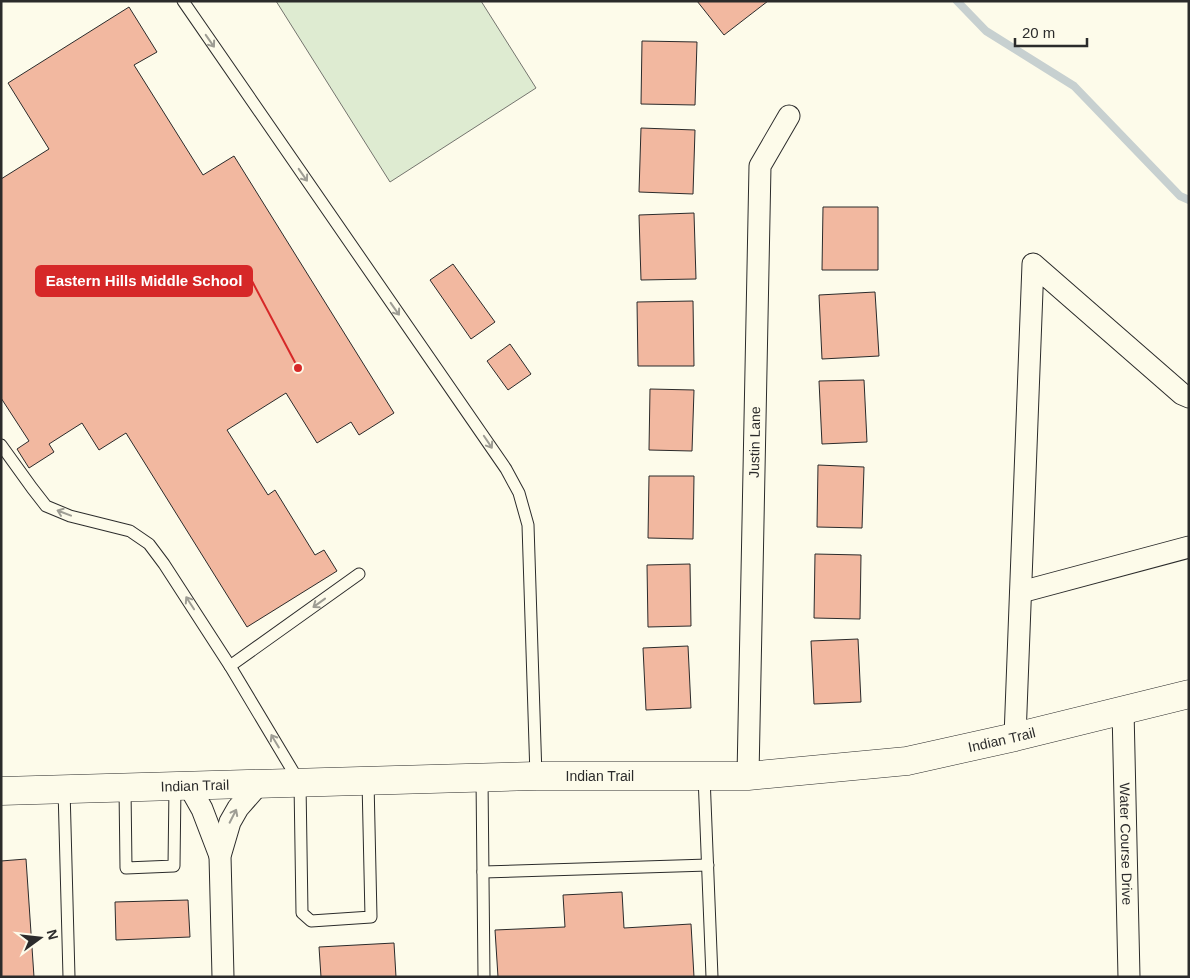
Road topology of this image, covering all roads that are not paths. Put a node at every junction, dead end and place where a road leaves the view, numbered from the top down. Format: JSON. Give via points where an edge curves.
{"nodes":[{"id":1,"x":183,"y":1,"type":"edge"},
{"id":2,"x":789,"y":116,"type":"dead end"},
{"id":3,"x":1189,"y":397,"type":"edge"},
{"id":4,"x":1,"y":445,"type":"edge"},
{"id":5,"x":1189,"y":547,"type":"edge"},
{"id":6,"x":359,"y":574,"type":"dead end"},
{"id":7,"x":1021,"y":592,"type":"junction"},
{"id":8,"x":230,"y":666,"type":"junction"},
{"id":9,"x":1189,"y":694,"type":"edge"},
{"id":10,"x":1123,"y":710,"type":"junction"},
{"id":11,"x":1015,"y":737,"type":"junction"},
{"id":12,"x":536,"y":776,"type":"junction"},
{"id":13,"x":704,"y":776,"type":"junction"},
{"id":14,"x":748,"y":776,"type":"junction"},
{"id":15,"x":482,"y":778,"type":"junction"},
{"id":16,"x":368,"y":781,"type":"junction"},
{"id":17,"x":300,"y":783,"type":"junction"},
{"id":18,"x":259,"y":784,"type":"junction"},
{"id":19,"x":182,"y":786,"type":"junction"},
{"id":20,"x":125,"y":788,"type":"junction"},
{"id":21,"x":64,"y":789,"type":"junction"},
{"id":22,"x":1,"y":791,"type":"edge"},
{"id":23,"x":220,"y":856,"type":"junction"},
{"id":24,"x":708,"y":865,"type":"junction"},
{"id":25,"x":483,"y":872,"type":"junction"},
{"id":26,"x":69,"y":977,"type":"edge"},
{"id":27,"x":223,"y":977,"type":"edge"},
{"id":28,"x":484,"y":977,"type":"edge"},
{"id":29,"x":712,"y":977,"type":"edge"},
{"id":30,"x":1129,"y":977,"type":"edge"}],
"edges":[{"from":1,"to":12,"type":"lane","one_way":true,"via":[[484,436],[519,492],[529,533]]},
{"from":2,"to":14,"type":"street","name":"Justin Lane","via":[[760,166]]},
{"from":3,"to":7,"type":"street","via":[[1033,264]]},
{"from":8,"to":4,"type":"lane","one_way":true,"via":[[149,544],[130,531],[70,516],[46,506]]},
{"from":5,"to":7,"type":"street"},
{"from":6,"to":8,"type":"lane","one_way":true},
{"from":7,"to":11,"type":"street"},
{"from":17,"to":8,"type":"lane","one_way":true},
{"from":9,"to":10,"type":"street","name":"Indian Trail"},
{"from":10,"to":11,"type":"street","name":"Indian Trail"},
{"from":10,"to":30,"type":"street","name":"Water Course Drive"},
{"from":11,"to":14,"type":"street","name":"Indian Trail","via":[[907,761]]},
{"from":12,"to":13,"type":"street","name":"Indian Trail"},
{"from":12,"to":15,"type":"street","name":"Indian Trail"},
{"from":13,"to":14,"type":"street","name":"Indian Trail"},
{"from":13,"to":24,"type":"lane"},
{"from":15,"to":16,"type":"street","name":"Indian Trail"},
{"from":15,"to":25,"type":"lane"},
{"from":16,"to":17,"type":"street","name":"Indian Trail"},
{"from":16,"to":17,"type":"lane","via":[[371,917],[310,921],[302,913]]},
{"from":17,"to":18,"type":"street","name":"Indian Trail"},
{"from":18,"to":19,"type":"street","name":"Indian Trail"},
{"from":23,"to":18,"type":"street","one_way":true,"via":[[230,822]]},
{"from":19,"to":20,"type":"street","name":"Indian Trail"},
{"from":19,"to":20,"type":"lane","via":[[174,866],[126,868]]},
{"from":19,"to":23,"type":"street","via":[[202,809]]},
{"from":20,"to":21,"type":"street","name":"Indian Trail"},
{"from":21,"to":22,"type":"street","name":"Indian Trail"},
{"from":21,"to":26,"type":"lane"},
{"from":23,"to":27,"type":"street"},
{"from":24,"to":25,"type":"lane"},
{"from":24,"to":29,"type":"lane"},
{"from":25,"to":28,"type":"lane"}]}
